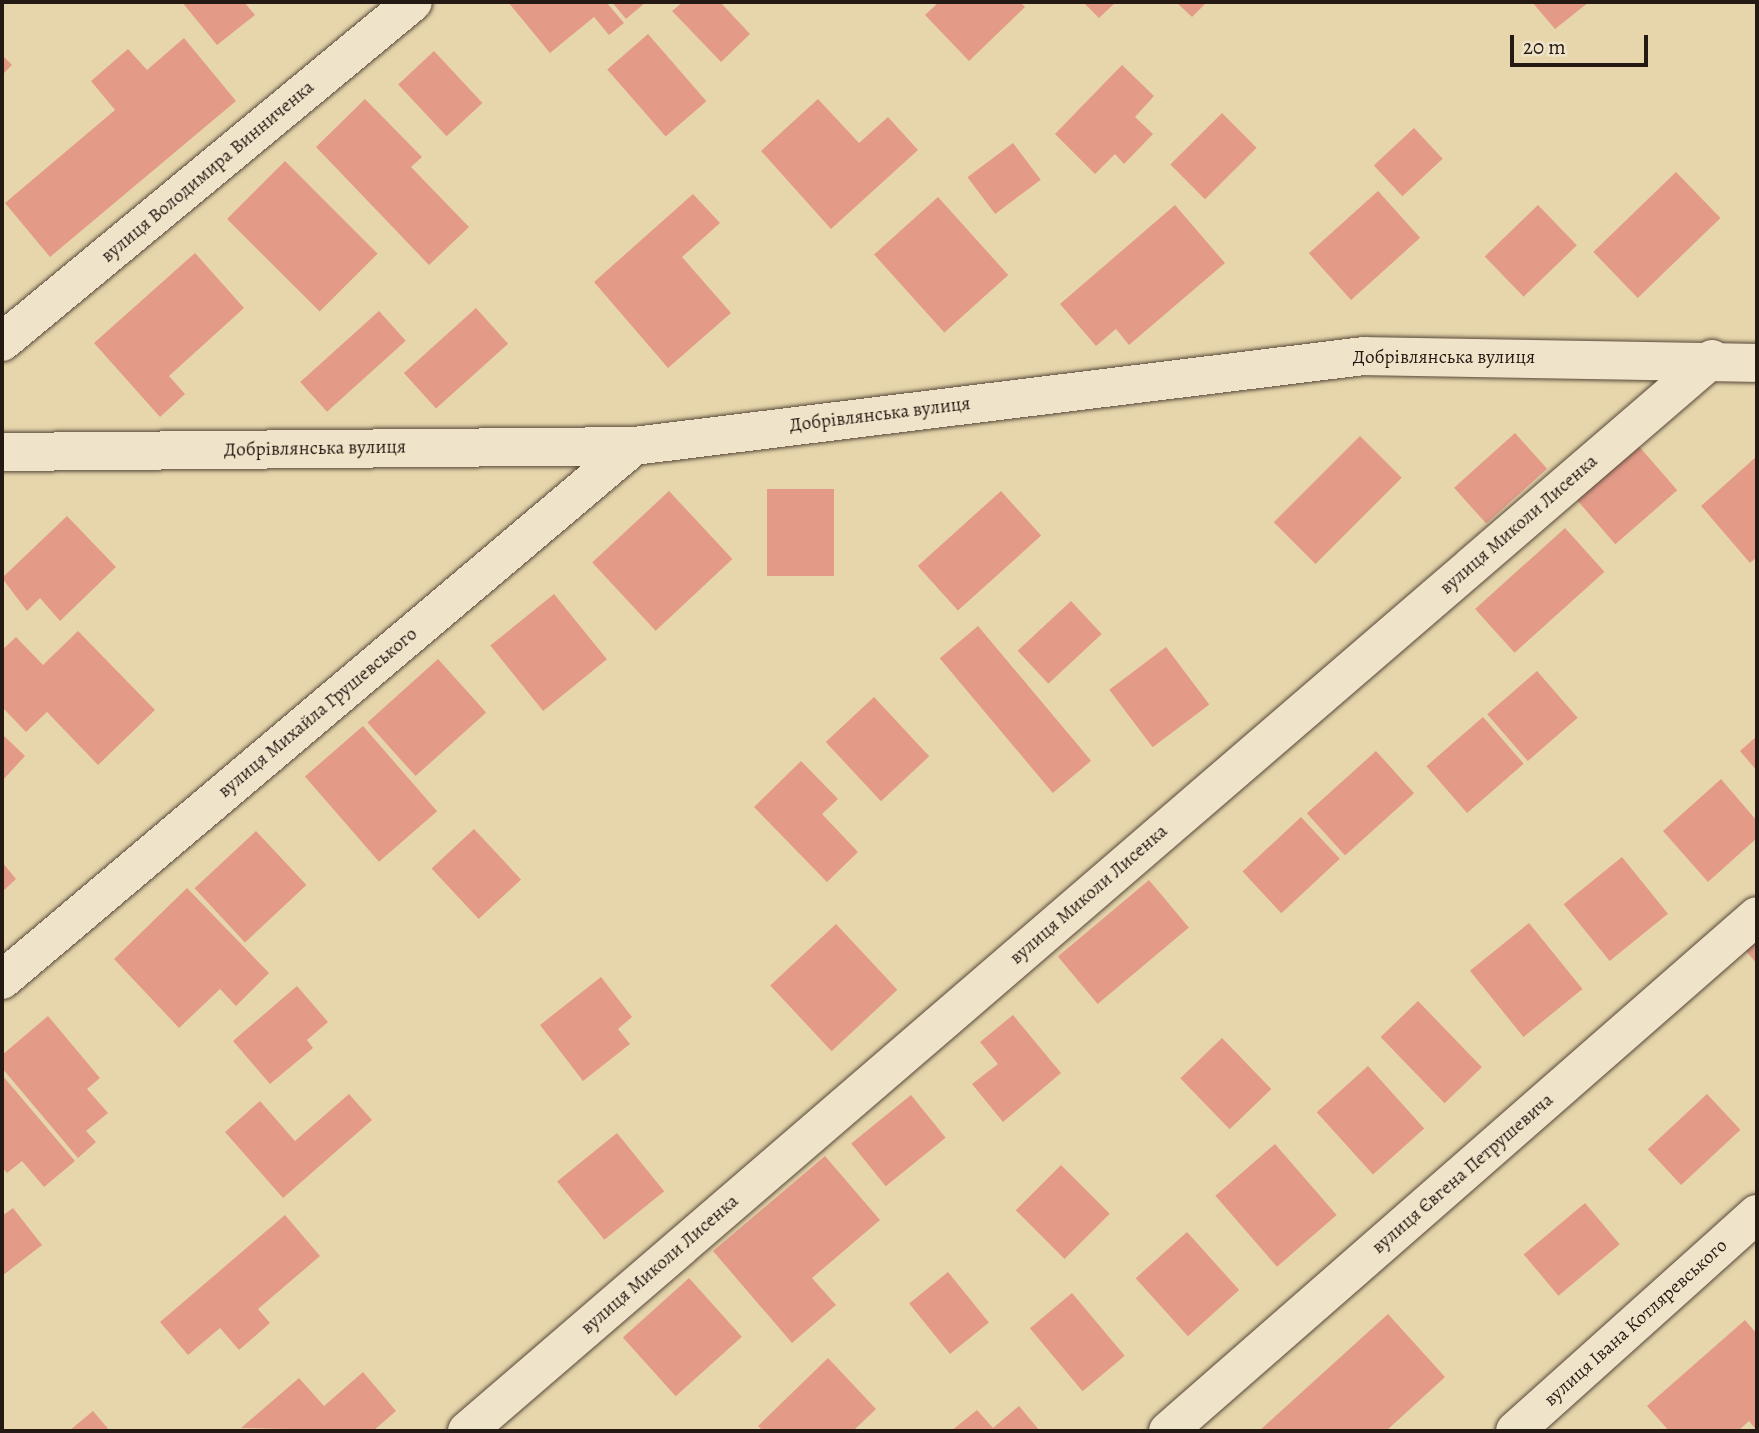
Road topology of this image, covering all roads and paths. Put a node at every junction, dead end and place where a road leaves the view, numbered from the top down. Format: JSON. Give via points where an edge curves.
{"nodes":[{"id":1,"x":414,"y":2,"type":"edge"},
{"id":2,"x":2,"y":342,"type":"edge"},
{"id":3,"x":1712,"y":359,"type":"junction"},
{"id":4,"x":1757,"y":363,"type":"edge"},
{"id":5,"x":634,"y":446,"type":"junction"},
{"id":6,"x":2,"y":452,"type":"edge"},
{"id":7,"x":1757,"y":916,"type":"edge"},
{"id":8,"x":2,"y":980,"type":"edge"},
{"id":9,"x":1757,"y":1214,"type":"edge"},
{"id":10,"x":467,"y":1431,"type":"edge"},
{"id":11,"x":1168,"y":1431,"type":"edge"},
{"id":12,"x":1515,"y":1431,"type":"edge"}],
"edges":[{"from":1,"to":2,"type":"street","name":"вулиця Володимира Винниченка"},
{"from":3,"to":4,"type":"street","name":"Добрівлянська вулиця"},
{"from":3,"to":5,"type":"street","name":"Добрівлянська вулиця","via":[[1364,356]]},
{"from":3,"to":10,"type":"street","name":"вулиця Миколи Лисенка"},
{"from":5,"to":6,"type":"street","name":"Добрівлянська вулиця"},
{"from":5,"to":8,"type":"street","name":"вулиця Михайла Грушевського"},
{"from":7,"to":11,"type":"street","name":"вулиця Євгена Петрушевича"},
{"from":9,"to":12,"type":"street","name":"вулиця Івана Котляревського"}]}
